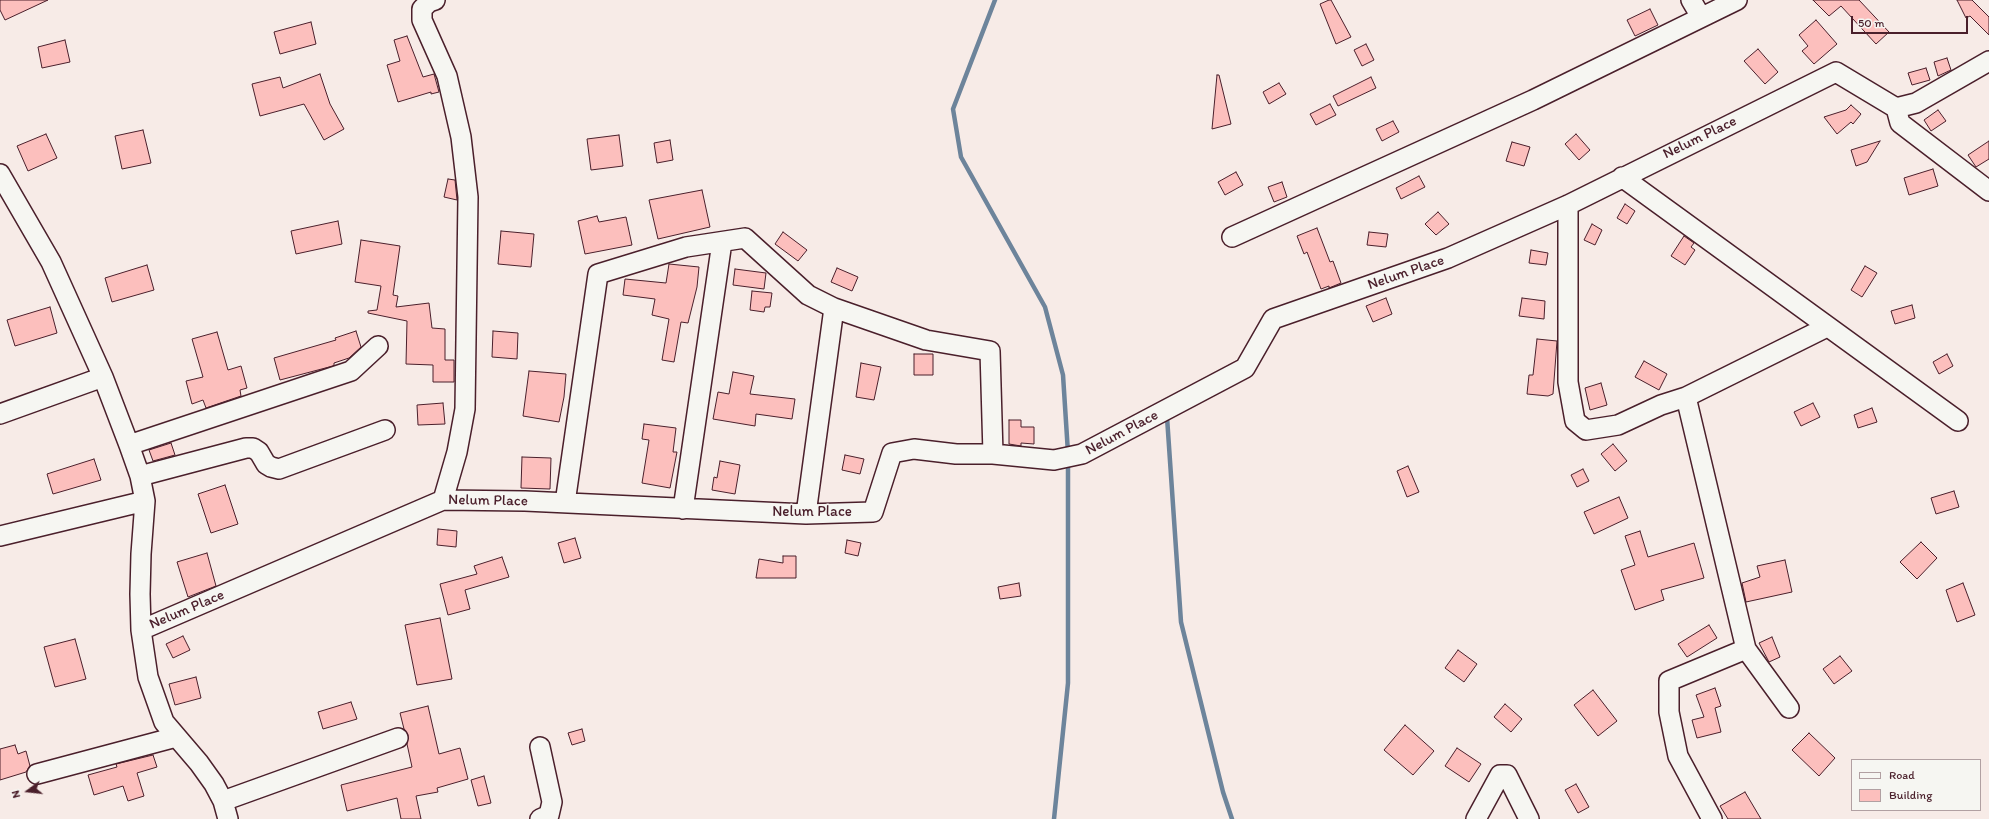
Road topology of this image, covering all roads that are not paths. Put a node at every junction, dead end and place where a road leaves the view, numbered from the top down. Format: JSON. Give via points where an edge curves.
{"nodes":[{"id":1,"x":435,"y":0,"type":"edge"},
{"id":2,"x":1691,"y":0,"type":"edge"},
{"id":3,"x":1737,"y":0,"type":"edge"},
{"id":4,"x":1701,"y":17,"type":"junction"},
{"id":5,"x":1989,"y":61,"type":"edge"},
{"id":6,"x":1896,"y":108,"type":"junction"},
{"id":7,"x":0,"y":174,"type":"edge"},
{"id":8,"x":1622,"y":177,"type":"junction"},
{"id":9,"x":1989,"y":191,"type":"edge"},
{"id":10,"x":1568,"y":205,"type":"junction"},
{"id":11,"x":1232,"y":237,"type":"dead end"},
{"id":12,"x":722,"y":242,"type":"junction"},
{"id":13,"x":834,"y":308,"type":"junction"},
{"id":14,"x":1828,"y":327,"type":"junction"},
{"id":15,"x":378,"y":346,"type":"dead end"},
{"id":16,"x":104,"y":377,"type":"junction"},
{"id":17,"x":1686,"y":397,"type":"junction"},
{"id":18,"x":0,"y":414,"type":"edge"},
{"id":19,"x":1958,"y":421,"type":"dead end"},
{"id":20,"x":386,"y":430,"type":"dead end"},
{"id":21,"x":129,"y":445,"type":"junction"},
{"id":22,"x":993,"y":454,"type":"junction"},
{"id":23,"x":140,"y":476,"type":"junction"},
{"id":24,"x":442,"y":500,"type":"junction"},
{"id":25,"x":145,"y":501,"type":"junction"},
{"id":26,"x":565,"y":503,"type":"junction"},
{"id":27,"x":684,"y":508,"type":"junction"},
{"id":28,"x":806,"y":514,"type":"junction"},
{"id":29,"x":0,"y":536,"type":"edge"},
{"id":30,"x":141,"y":630,"type":"junction"},
{"id":31,"x":1746,"y":648,"type":"junction"},
{"id":32,"x":1789,"y":708,"type":"dead end"},
{"id":33,"x":176,"y":737,"type":"junction"},
{"id":34,"x":398,"y":738,"type":"dead end"},
{"id":35,"x":540,"y":747,"type":"dead end"},
{"id":36,"x":36,"y":774,"type":"dead end"},
{"id":37,"x":226,"y":810,"type":"edge"},
{"id":38,"x":540,"y":819,"type":"edge"},
{"id":39,"x":1476,"y":819,"type":"edge"},
{"id":40,"x":1529,"y":819,"type":"edge"},
{"id":41,"x":1712,"y":819,"type":"edge"}],
"edges":[{"from":1,"to":24,"type":"street","via":[[422,9],[422,20],[447,76],[461,137],[468,197],[465,409],[457,452]]},
{"from":2,"to":4,"type":"street"},
{"from":3,"to":4,"type":"street"},
{"from":4,"to":11,"type":"street","via":[[1533,100]]},
{"from":5,"to":6,"type":"street","via":[[1916,103]]},
{"from":6,"to":8,"type":"street","name":"Nelum Place","via":[[1836,72]]},
{"from":6,"to":9,"type":"street","via":[[1900,123]]},
{"from":7,"to":16,"type":"street","via":[[51,262]]},
{"from":8,"to":10,"type":"street","name":"Nelum Place"},
{"from":8,"to":14,"type":"street"},
{"from":10,"to":17,"type":"street","via":[[1568,382],[1575,422],[1586,430],[1618,425],[1661,405]]},
{"from":10,"to":22,"type":"street","name":"Nelum Place","via":[[1448,258],[1274,319],[1245,368],[1082,454],[1054,460]]},
{"from":12,"to":13,"type":"street","via":[[745,238],[808,295]]},
{"from":12,"to":26,"type":"street","via":[[686,247],[598,274]]},
{"from":12,"to":27,"type":"street"},
{"from":13,"to":22,"type":"street","via":[[926,340],[990,351]]},
{"from":13,"to":28,"type":"street"},
{"from":14,"to":17,"type":"street"},
{"from":14,"to":19,"type":"street"},
{"from":15,"to":21,"type":"street","via":[[351,371]]},
{"from":16,"to":18,"type":"street"},
{"from":16,"to":21,"type":"street"},
{"from":17,"to":31,"type":"street"},
{"from":20,"to":23,"type":"street","via":[[279,469],[266,464],[259,452],[253,448],[246,448]]},
{"from":21,"to":23,"type":"street"},
{"from":22,"to":28,"type":"street","name":"Nelum Place","via":[[956,454],[914,449],[892,453],[873,512]]},
{"from":23,"to":25,"type":"street"},
{"from":24,"to":26,"type":"street","name":"Nelum Place"},
{"from":24,"to":30,"type":"street","name":"Nelum Place"},
{"from":25,"to":29,"type":"street"},
{"from":25,"to":30,"type":"street","via":[[141,554]]},
{"from":26,"to":27,"type":"street","name":"Nelum Place"},
{"from":27,"to":28,"type":"street","name":"Nelum Place"},
{"from":30,"to":33,"type":"street","via":[[152,690],[164,722]]},
{"from":31,"to":32,"type":"street"},
{"from":31,"to":41,"type":"street","via":[[1669,681],[1669,712],[1678,756]]},
{"from":33,"to":36,"type":"street"},
{"from":33,"to":37,"type":"street","via":[[214,784]]},
{"from":34,"to":37,"type":"street"},
{"from":35,"to":38,"type":"street","via":[[552,802],[549,815]]},
{"from":39,"to":40,"type":"street","via":[[1500,776],[1507,775]]}]}
